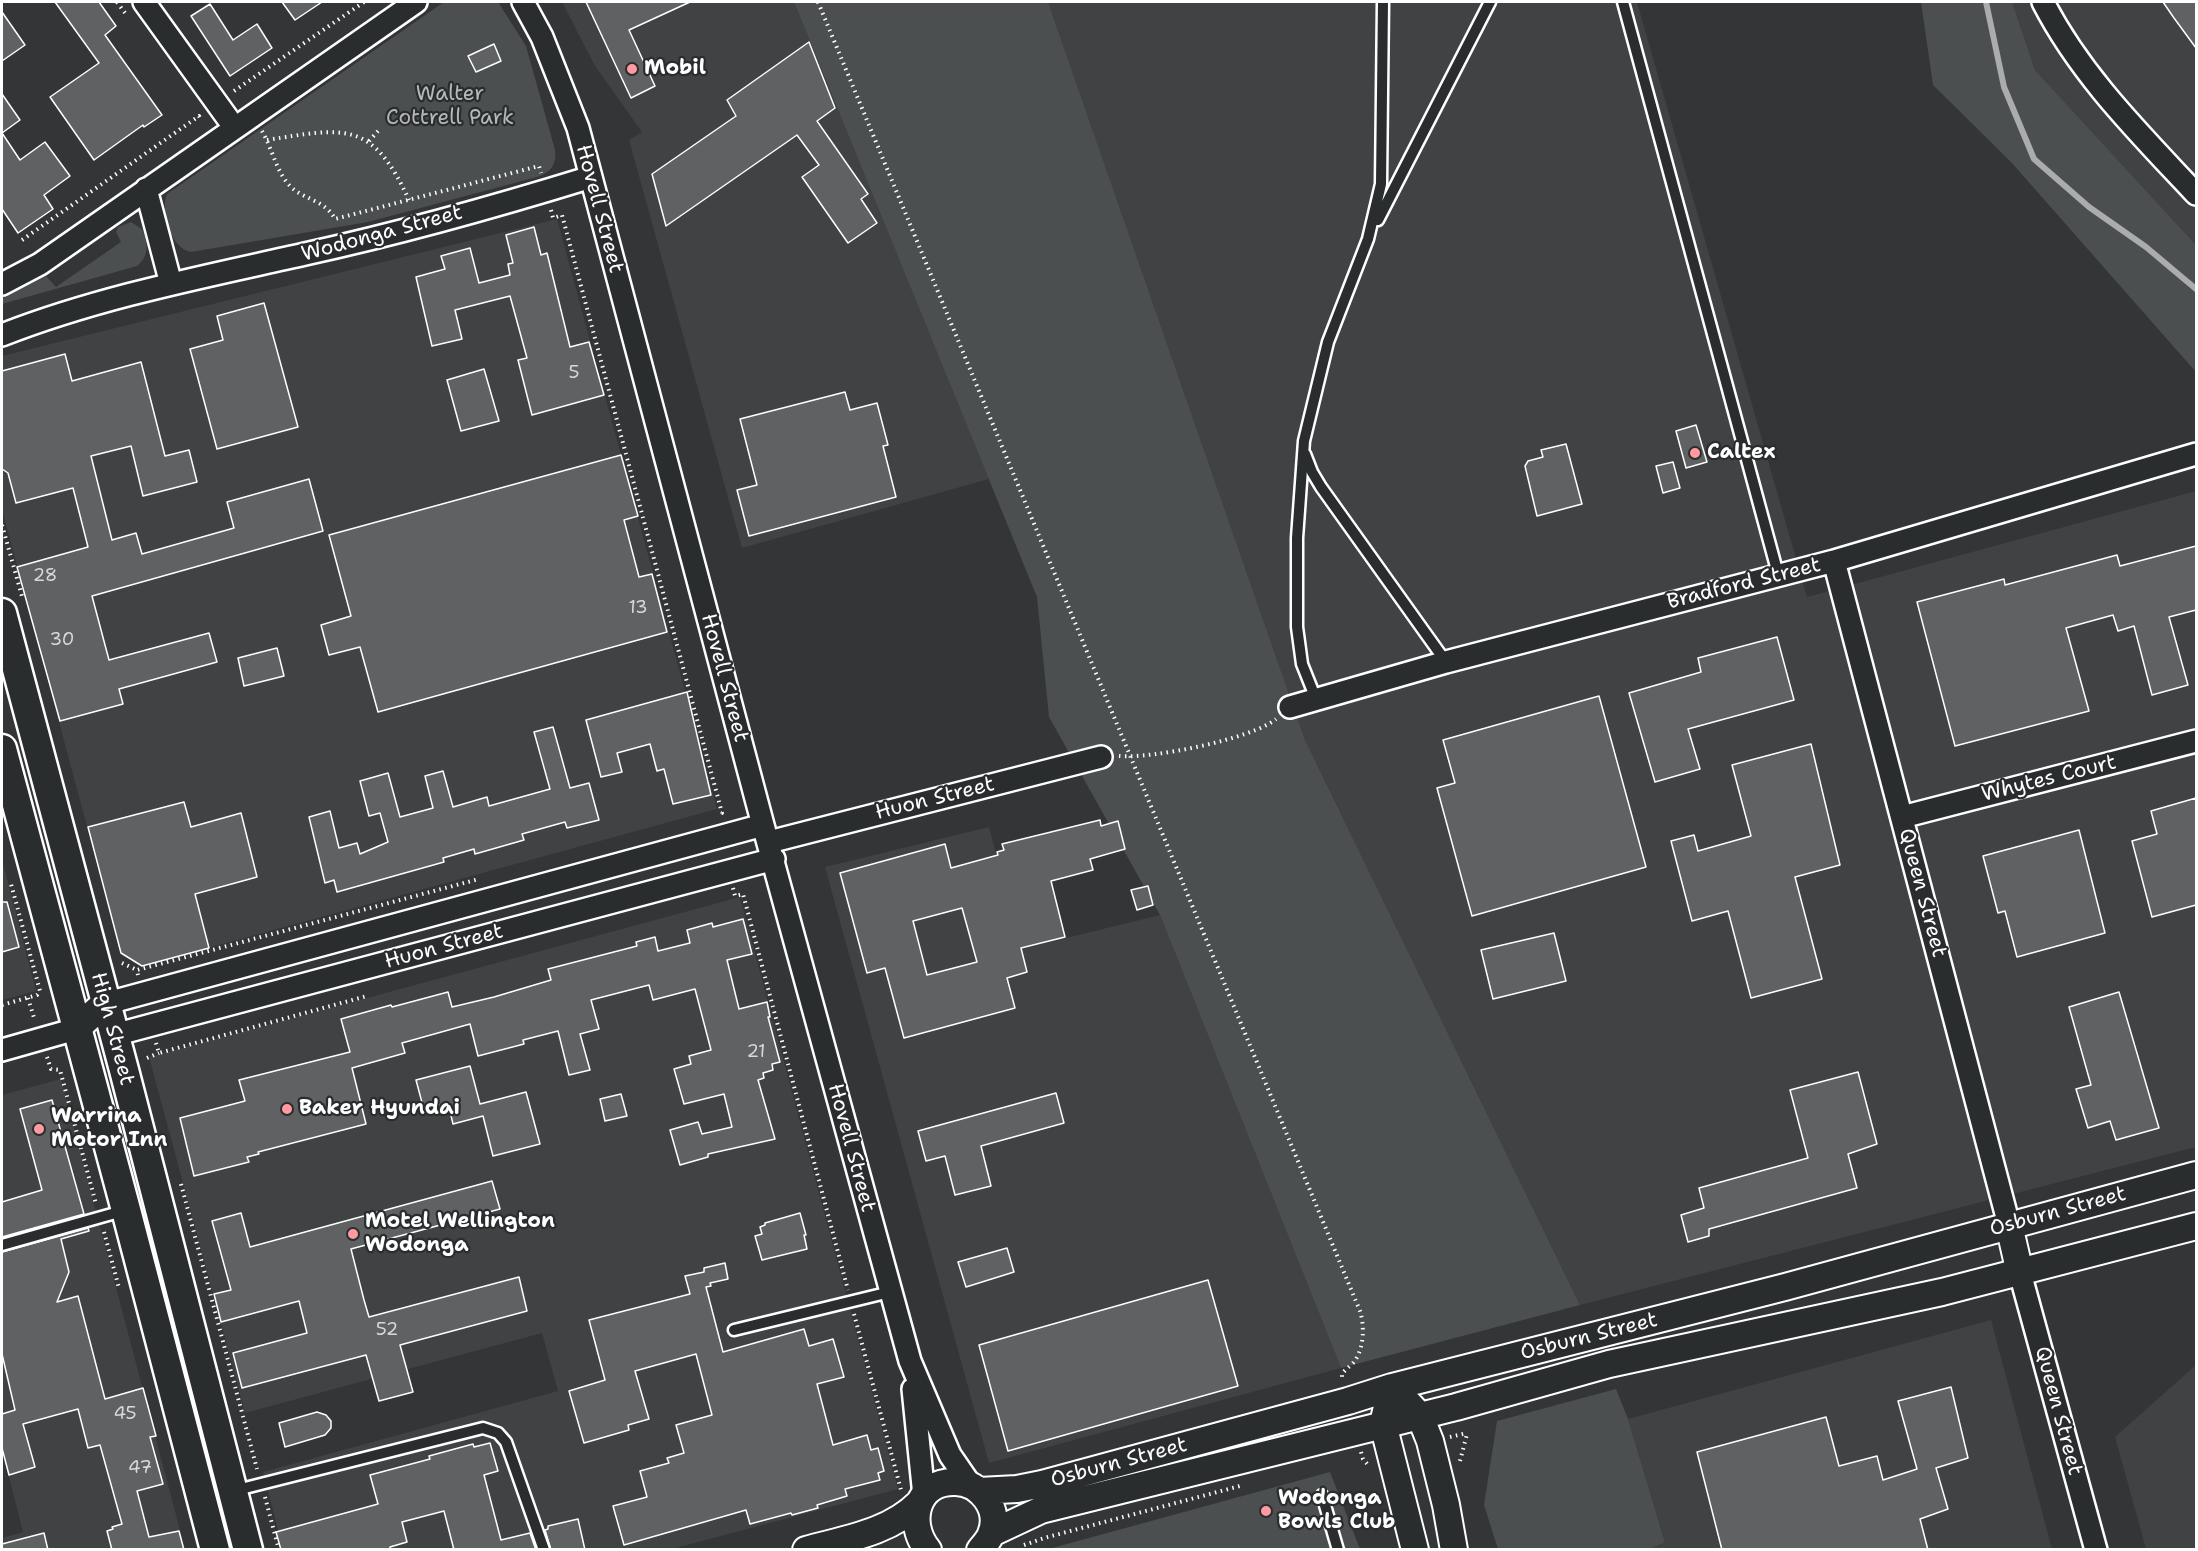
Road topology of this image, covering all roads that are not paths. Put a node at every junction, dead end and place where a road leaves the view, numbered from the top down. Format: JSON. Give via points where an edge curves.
{"nodes":[{"id":1,"x":144,"y":2,"type":"edge"},
{"id":2,"x":416,"y":2,"type":"edge"},
{"id":3,"x":524,"y":2,"type":"edge"},
{"id":4,"x":1383,"y":2,"type":"edge"},
{"id":5,"x":1490,"y":2,"type":"edge"},
{"id":6,"x":1623,"y":2,"type":"edge"},
{"id":7,"x":2043,"y":2,"type":"edge"},
{"id":8,"x":243,"y":121,"type":"junction"},
{"id":9,"x":591,"y":177,"type":"junction"},
{"id":10,"x":146,"y":189,"type":"junction"},
{"id":11,"x":2196,"y":194,"type":"edge"},
{"id":12,"x":1368,"y":239,"type":"junction"},
{"id":13,"x":2,"y":284,"type":"edge"},
{"id":14,"x":171,"y":284,"type":"junction"},
{"id":15,"x":37,"y":321,"type":"junction"},
{"id":16,"x":2,"y":324,"type":"edge"},
{"id":17,"x":2,"y":335,"type":"edge"},
{"id":18,"x":1304,"y":441,"type":"junction"},
{"id":19,"x":2196,"y":454,"type":"edge"},
{"id":20,"x":1834,"y":561,"type":"junction"},
{"id":21,"x":1778,"y":574,"type":"junction"},
{"id":22,"x":2,"y":613,"type":"edge"},
{"id":23,"x":1446,"y":662,"type":"junction"},
{"id":24,"x":1316,"y":699,"type":"junction"},
{"id":25,"x":1290,"y":707,"type":"road end"},
{"id":26,"x":2196,"y":741,"type":"edge"},
{"id":27,"x":2,"y":749,"type":"edge"},
{"id":28,"x":1101,"y":757,"type":"dead end"},
{"id":29,"x":1902,"y":817,"type":"junction"},
{"id":30,"x":769,"y":842,"type":"junction"},
{"id":31,"x":618,"y":865,"type":"junction"},
{"id":32,"x":565,"y":880,"type":"junction"},
{"id":33,"x":629,"y":898,"type":"junction"},
{"id":34,"x":575,"y":913,"type":"junction"},
{"id":35,"x":383,"y":928,"type":"junction"},
{"id":36,"x":393,"y":959,"type":"junction"},
{"id":37,"x":244,"y":966,"type":"junction"},
{"id":38,"x":253,"y":998,"type":"junction"},
{"id":39,"x":104,"y":1004,"type":"junction"},
{"id":40,"x":76,"y":1029,"type":"junction"},
{"id":41,"x":114,"y":1035,"type":"junction"},
{"id":42,"x":2,"y":1050,"type":"edge"},
{"id":43,"x":2196,"y":1175,"type":"edge"},
{"id":44,"x":113,"y":1214,"type":"junction"},
{"id":45,"x":2009,"y":1225,"type":"junction"},
{"id":46,"x":2196,"y":1226,"type":"edge"},
{"id":47,"x":2,"y":1245,"type":"edge"},
{"id":48,"x":2020,"y":1273,"type":"junction"},
{"id":49,"x":890,"y":1292,"type":"junction"},
{"id":50,"x":734,"y":1330,"type":"dead end"},
{"id":51,"x":910,"y":1361,"type":"junction"},
{"id":52,"x":1392,"y":1387,"type":"junction"},
{"id":53,"x":1419,"y":1416,"type":"junction"},
{"id":54,"x":1383,"y":1424,"type":"junction"},
{"id":55,"x":976,"y":1489,"type":"junction"},
{"id":56,"x":232,"y":1491,"type":"junction"},
{"id":57,"x":1322,"y":1495,"type":"dead end"},
{"id":58,"x":921,"y":1499,"type":"junction"},
{"id":59,"x":988,"y":1542,"type":"edge"},
{"id":60,"x":215,"y":1550,"type":"edge"},
{"id":61,"x":248,"y":1550,"type":"edge"},
{"id":62,"x":544,"y":1550,"type":"edge"},
{"id":63,"x":806,"y":1550,"type":"edge"},
{"id":64,"x":928,"y":1550,"type":"edge"},
{"id":65,"x":1338,"y":1550,"type":"edge"},
{"id":66,"x":1416,"y":1550,"type":"edge"},
{"id":67,"x":1454,"y":1550,"type":"edge"},
{"id":68,"x":2096,"y":1550,"type":"edge"}],
"edges":[{"from":1,"to":8,"type":"street"},
{"from":2,"to":8,"type":"street"},
{"from":3,"to":9,"type":"street","name":"Hovell Street","via":[[568,101]]},
{"from":4,"to":12,"type":"lane","via":[[1381,184]]},
{"from":5,"to":12,"type":"lane"},
{"from":6,"to":21,"type":"lane"},
{"from":7,"to":11,"type":"street","via":[[2078,61],[2120,114]]},
{"from":8,"to":10,"type":"street"},
{"from":9,"to":14,"type":"street","name":"Wodonga Street","via":[[340,246]]},
{"from":9,"to":30,"type":"street","name":"Hovell Street"},
{"from":10,"to":13,"type":"street","via":[[40,264]]},
{"from":10,"to":14,"type":"street"},
{"from":12,"to":18,"type":"lane","via":[[1329,342]]},
{"from":14,"to":15,"type":"street","name":"Wodonga Street"},
{"from":15,"to":16,"type":"street","name":"Wodonga Street"},
{"from":15,"to":17,"type":"street","name":"Wodonga Street"},
{"from":18,"to":23,"type":"lane","via":[[1312,472]]},
{"from":18,"to":24,"type":"lane","via":[[1297,538],[1297,627],[1302,664]]},
{"from":19,"to":20,"type":"street","name":"Bradford Street"},
{"from":20,"to":21,"type":"street","name":"Bradford Street"},
{"from":20,"to":29,"type":"street","name":"Queen Street"},
{"from":21,"to":23,"type":"street","name":"Bradford Street"},
{"from":22,"to":39,"type":"main road","name":"High Street"},
{"from":23,"to":24,"type":"street","name":"Bradford Street"},
{"from":24,"to":25,"type":"street","name":"Bradford Street"},
{"from":26,"to":29,"type":"street","name":"Whytes Court"},
{"from":27,"to":40,"type":"main road","name":"High Street"},
{"from":28,"to":30,"type":"street","name":"Huon Street"},
{"from":29,"to":45,"type":"street","name":"Queen Street"},
{"from":30,"to":31,"type":"street","name":"Huon Street"},
{"from":30,"to":33,"type":"street","name":"Huon Street"},
{"from":30,"to":49,"type":"street","name":"Hovell Street"},
{"from":31,"to":32,"type":"street","name":"Huon Street"},
{"from":31,"to":33,"type":"street"},
{"from":32,"to":34,"type":"street"},
{"from":32,"to":35,"type":"street","name":"Huon Street"},
{"from":33,"to":34,"type":"street","name":"Huon Street"},
{"from":34,"to":36,"type":"street","name":"Huon Street"},
{"from":35,"to":36,"type":"street"},
{"from":35,"to":37,"type":"street","name":"Huon Street"},
{"from":36,"to":38,"type":"street","name":"Huon Street"},
{"from":37,"to":38,"type":"street"},
{"from":37,"to":39,"type":"street","name":"Huon Street"},
{"from":38,"to":41,"type":"street","name":"Huon Street"},
{"from":39,"to":40,"type":"street"},
{"from":39,"to":41,"type":"main road","name":"High Street"},
{"from":40,"to":41,"type":"street"},
{"from":40,"to":42,"type":"street"},
{"from":40,"to":44,"type":"main road","name":"High Street"},
{"from":41,"to":56,"type":"main road","name":"High Street"},
{"from":43,"to":45,"type":"street","name":"Osburn Street"},
{"from":44,"to":47,"type":"lane"},
{"from":44,"to":60,"type":"main road","name":"High Street"},
{"from":45,"to":48,"type":"street"},
{"from":45,"to":52,"type":"street","name":"Osburn Street","via":[[1785,1287]]},
{"from":46,"to":48,"type":"street","name":"Osburn Street"},
{"from":48,"to":53,"type":"street","name":"Osburn Street","via":[[1609,1364]]},
{"from":48,"to":68,"type":"street","name":"Queen Street"},
{"from":49,"to":50,"type":"lane"},
{"from":49,"to":51,"type":"street","name":"Hovell Street"},
{"from":51,"to":55,"type":"street","name":"Hovell Street","via":[[946,1448]]},
{"from":51,"to":58,"type":"street","name":"Hovell Street"},
{"from":52,"to":53,"type":"street"},
{"from":52,"to":54,"type":"street"},
{"from":52,"to":55,"type":"street","name":"Osburn Street","via":[[1042,1484],[1017,1489]]},
{"from":53,"to":54,"type":"street","name":"Osburn Street"},
{"from":53,"to":67,"type":"street","via":[[1430,1441]]},
{"from":54,"to":59,"type":"street","name":"Osburn Street","via":[[1041,1510]]},
{"from":54,"to":66,"type":"street"},
{"from":55,"to":58,"type":"street","name":"Osburn Street","via":[[951,1482]]},
{"from":55,"to":59,"type":"street","via":[[991,1506],[994,1518]]},
{"from":56,"to":61,"type":"main road","name":"High Street"},
{"from":56,"to":62,"type":"lane","via":[[491,1429],[506,1442]]},
{"from":57,"to":65,"type":"lane"},
{"from":58,"to":63,"type":"street","via":[[903,1517],[880,1528]]},
{"from":58,"to":64,"type":"street","via":[[915,1526]]}]}
